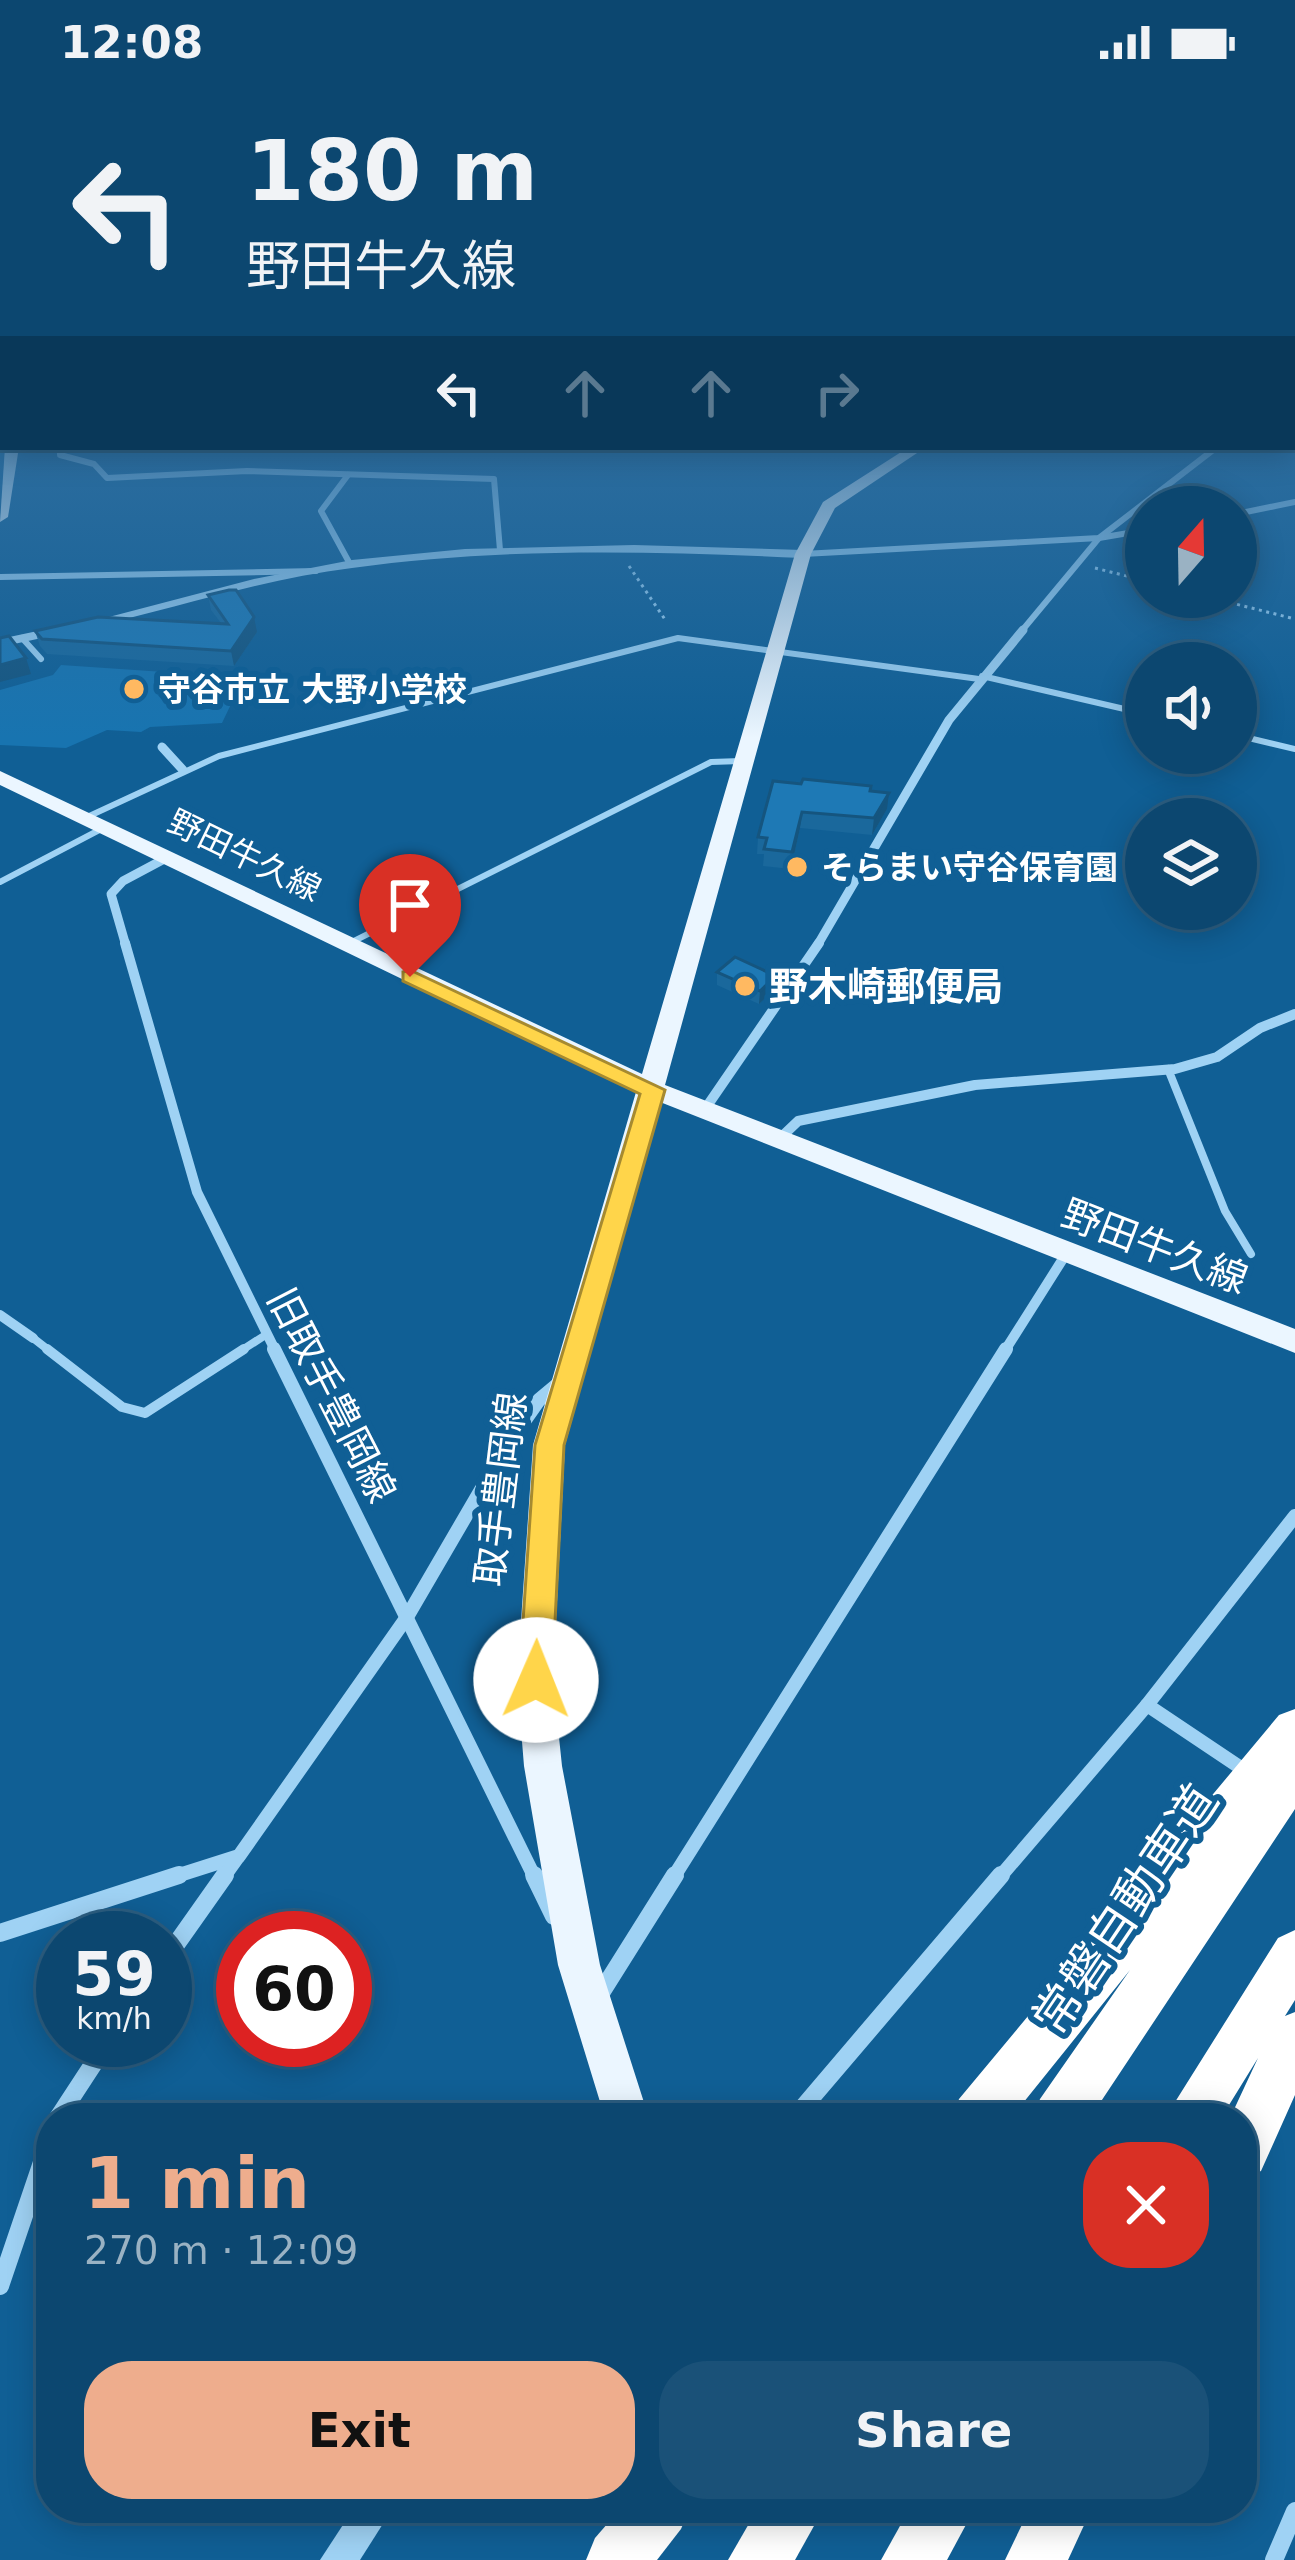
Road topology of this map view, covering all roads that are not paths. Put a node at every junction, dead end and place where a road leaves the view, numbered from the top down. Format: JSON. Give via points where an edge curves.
{"nodes":[{"id":1,"x":324,"y":507,"type":"edge"},
{"id":2,"x":496,"y":507,"type":"edge"},
{"id":3,"x":828,"y":507,"type":"edge"},
{"id":4,"x":1140,"y":507,"type":"edge"},
{"id":5,"x":1125,"y":534,"type":"edge"},
{"id":6,"x":1099,"y":538,"type":"junction"},
{"id":7,"x":500,"y":550,"type":"junction"},
{"id":8,"x":803,"y":554,"type":"junction"},
{"id":9,"x":350,"y":564,"type":"junction"},
{"id":10,"x":316,"y":571,"type":"junction"},
{"id":11,"x":0,"y":577,"type":"edge"},
{"id":12,"x":22,"y":638,"type":"junction"},
{"id":13,"x":0,"y":643,"type":"edge"},
{"id":14,"x":777,"y":653,"type":"junction"},
{"id":15,"x":41,"y":658,"type":"edge"},
{"id":16,"x":980,"y":678,"type":"junction"},
{"id":17,"x":1125,"y":709,"type":"edge"},
{"id":18,"x":1257,"y":740,"type":"edge"},
{"id":19,"x":162,"y":747,"type":"dead end"},
{"id":20,"x":1295,"y":748,"type":"edge"},
{"id":21,"x":746,"y":761,"type":"junction"},
{"id":22,"x":183,"y":770,"type":"junction"},
{"id":23,"x":0,"y":777,"type":"edge"},
{"id":24,"x":95,"y":822,"type":"junction"},
{"id":25,"x":168,"y":857,"type":"junction"},
{"id":26,"x":0,"y":882,"type":"edge"},
{"id":27,"x":346,"y":945,"type":"junction"},
{"id":28,"x":1295,"y":1014,"type":"edge"},
{"id":29,"x":1168,"y":1069,"type":"junction"},
{"id":30,"x":653,"y":1090,"type":"junction"},
{"id":31,"x":703,"y":1112,"type":"junction"},
{"id":32,"x":777,"y":1141,"type":"junction"},
{"id":33,"x":1066,"y":1254,"type":"junction"},
{"id":34,"x":1251,"y":1254,"type":"dead end"},
{"id":35,"x":0,"y":1315,"type":"edge"},
{"id":36,"x":264,"y":1336,"type":"junction"},
{"id":37,"x":33,"y":1338,"type":"joint"},
{"id":38,"x":1295,"y":1341,"type":"edge"},
{"id":39,"x":565,"y":1378,"type":"junction"},
{"id":40,"x":1295,"y":1516,"type":"edge"},
{"id":41,"x":407,"y":1617,"type":"junction"},
{"id":42,"x":1148,"y":1705,"type":"junction"},
{"id":43,"x":1295,"y":1730,"type":"edge"},
{"id":44,"x":1295,"y":1770,"type":"edge"},
{"id":45,"x":1295,"y":1806,"type":"edge"},
{"id":46,"x":239,"y":1856,"type":"junction"},
{"id":47,"x":192,"y":1922,"type":"edge"},
{"id":48,"x":0,"y":1933,"type":"edge"},
{"id":49,"x":1295,"y":1955,"type":"edge"},
{"id":50,"x":579,"y":1965,"type":"junction"},
{"id":51,"x":592,"y":2007,"type":"junction"},
{"id":52,"x":1295,"y":2037,"type":"edge"},
{"id":53,"x":91,"y":2067,"type":"edge"},
{"id":54,"x":68,"y":2103,"type":"edge"},
{"id":55,"x":622,"y":2103,"type":"edge"},
{"id":56,"x":807,"y":2103,"type":"edge"},
{"id":57,"x":991,"y":2103,"type":"edge"},
{"id":58,"x":1069,"y":2103,"type":"edge"},
{"id":59,"x":1201,"y":2103,"type":"edge"},
{"id":60,"x":1257,"y":2119,"type":"edge"},
{"id":61,"x":36,"y":2180,"type":"edge"},
{"id":62,"x":0,"y":2287,"type":"edge"},
{"id":63,"x":1295,"y":2511,"type":"edge"},
{"id":64,"x":364,"y":2523,"type":"edge"},
{"id":65,"x":648,"y":2523,"type":"edge"},
{"id":66,"x":784,"y":2523,"type":"edge"},
{"id":67,"x":784,"y":2523,"type":"edge"},
{"id":68,"x":935,"y":2523,"type":"edge"},
{"id":69,"x":1054,"y":2523,"type":"edge"},
{"id":70,"x":338,"y":2560,"type":"edge"},
{"id":71,"x":617,"y":2560,"type":"edge"},
{"id":72,"x":759,"y":2560,"type":"edge"},
{"id":73,"x":800,"y":2560,"type":"edge"},
{"id":74,"x":912,"y":2560,"type":"edge"},
{"id":75,"x":1036,"y":2560,"type":"edge"},
{"id":76,"x":1274,"y":2560,"type":"edge"}],
"edges":[{"from":1,"to":9,"type":"street"},
{"from":2,"to":7,"type":"street"},
{"from":3,"to":8,"type":"main road"},
{"from":4,"to":6,"type":"street"},
{"from":5,"to":6,"type":"street"},
{"from":6,"to":8,"type":"street"},
{"from":6,"to":16,"type":"street"},
{"from":7,"to":8,"type":"street"},
{"from":7,"to":9,"type":"street"},
{"from":8,"to":14,"type":"main road"},
{"from":9,"to":10,"type":"street"},
{"from":10,"to":11,"type":"street"},
{"from":10,"to":12,"type":"street"},
{"from":12,"to":13,"type":"street"},
{"from":12,"to":15,"type":"lane"},
{"from":14,"to":16,"type":"lane"},
{"from":14,"to":21,"type":"main road"},
{"from":14,"to":22,"type":"lane","via":[[678,638]]},
{"from":16,"to":17,"type":"lane"},
{"from":16,"to":31,"type":"street","via":[[786,996]]},
{"from":18,"to":20,"type":"lane"},
{"from":19,"to":22,"type":"street"},
{"from":21,"to":27,"type":"lane","via":[[711,762]]},
{"from":21,"to":30,"type":"main road"},
{"from":22,"to":24,"type":"lane"},
{"from":23,"to":24,"type":"main road","name":"野田牛久線"},
{"from":24,"to":25,"type":"main road","name":"野田牛久線"},
{"from":24,"to":26,"type":"lane"},
{"from":25,"to":27,"type":"main road","name":"野田牛久線"},
{"from":25,"to":36,"type":"street","name":"旧取手豊岡線","via":[[111,894],[196,1192]]},
{"from":27,"to":30,"type":"main road","name":"野田牛久線"},
{"from":28,"to":29,"type":"street","via":[[1217,1057]]},
{"from":29,"to":32,"type":"street","via":[[975,1085],[798,1121]]},
{"from":29,"to":34,"type":"lane","via":[[1225,1211]]},
{"from":30,"to":31,"type":"main road","name":"野田牛久線"},
{"from":30,"to":39,"type":"main road","name":"取手豊岡線"},
{"from":31,"to":32,"type":"main road","name":"野田牛久線"},
{"from":32,"to":33,"type":"main road","name":"野田牛久線"},
{"from":33,"to":38,"type":"main road","name":"野田牛久線"},
{"from":33,"to":51,"type":"street"},
{"from":35,"to":37,"type":"street"},
{"from":36,"to":37,"type":"lane","via":[[145,1413],[122,1407]]},
{"from":36,"to":41,"type":"street","name":"旧取手豊岡線"},
{"from":39,"to":41,"type":"street","via":[[506,1448]]},
{"from":39,"to":50,"type":"main road","name":"取手豊岡線","via":[[549,1445],[536,1680],[554,1847]]},
{"from":40,"to":42,"type":"street"},
{"from":41,"to":46,"type":"street"},
{"from":41,"to":50,"type":"street","name":"旧取手豊岡線"},
{"from":42,"to":45,"type":"street"},
{"from":42,"to":56,"type":"street"},
{"from":43,"to":57,"type":"highway"},
{"from":44,"to":58,"type":"highway","name":"常磐自動車道"},
{"from":46,"to":47,"type":"street"},
{"from":46,"to":48,"type":"street"},
{"from":49,"to":59,"type":"highway"},
{"from":50,"to":51,"type":"main road","name":"取手豊岡線"},
{"from":51,"to":55,"type":"main road","name":"取手豊岡線"},
{"from":52,"to":60,"type":"highway"},
{"from":53,"to":54,"type":"street"},
{"from":61,"to":62,"type":"street"},
{"from":63,"to":76,"type":"street"},
{"from":64,"to":70,"type":"street"},
{"from":65,"to":71,"type":"highway"},
{"from":66,"to":73,"type":"main road"},
{"from":67,"to":72,"type":"highway"},
{"from":68,"to":74,"type":"highway"},
{"from":69,"to":75,"type":"highway"}]}
